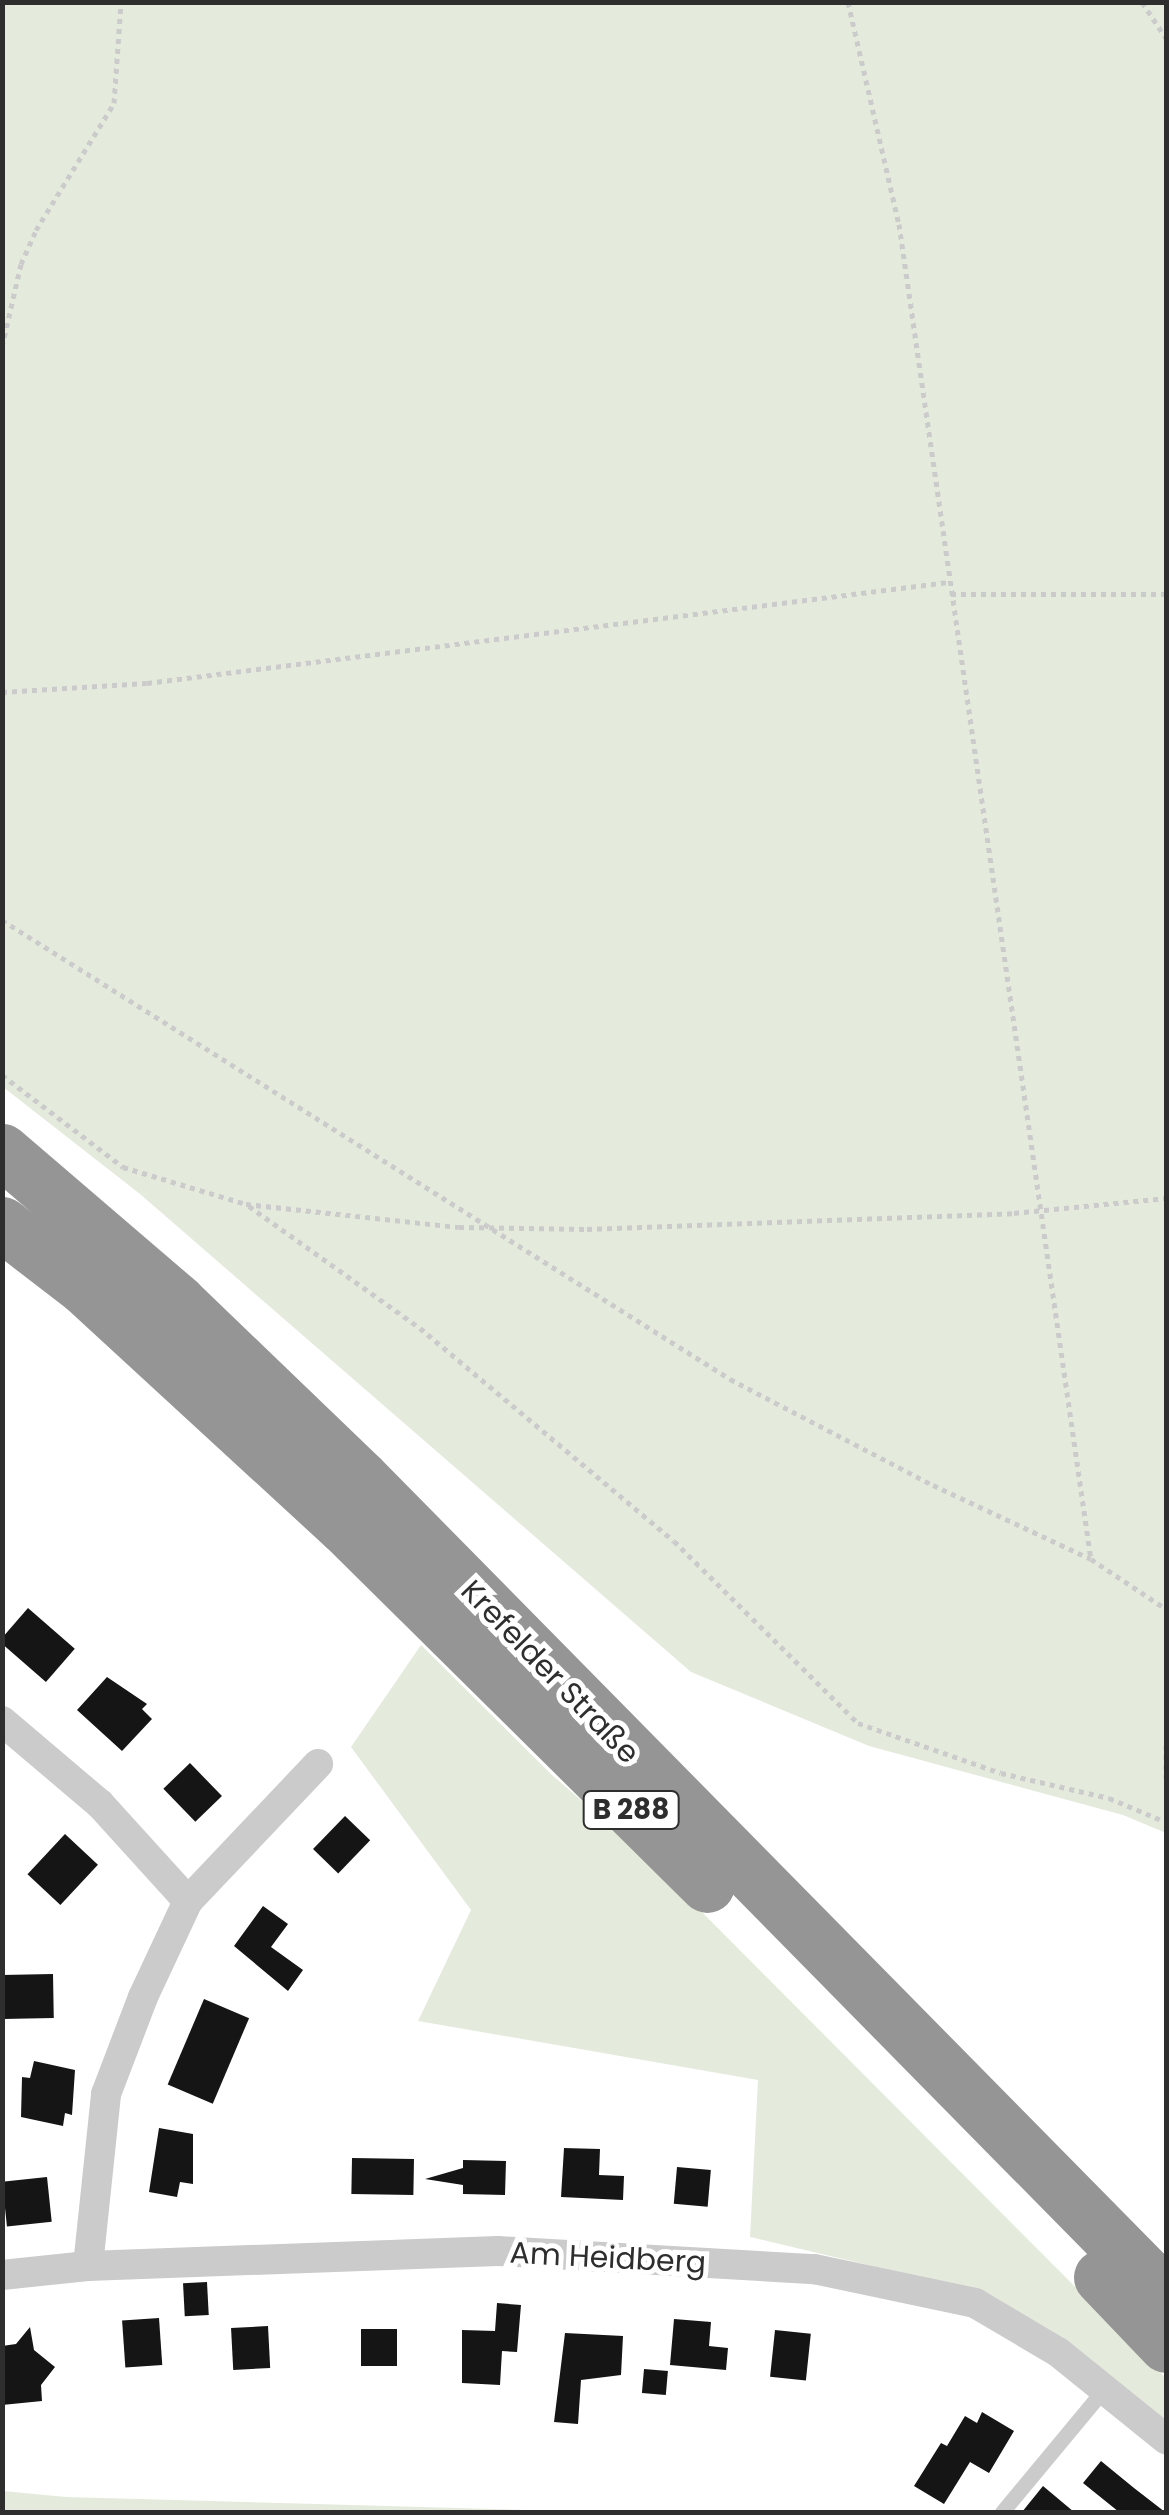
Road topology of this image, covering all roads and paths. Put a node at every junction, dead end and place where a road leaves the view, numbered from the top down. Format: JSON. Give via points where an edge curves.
{"nodes":[{"id":1,"x":120,"y":2,"type":"edge"},
{"id":2,"x":848,"y":2,"type":"edge"},
{"id":3,"x":1142,"y":2,"type":"edge"},
{"id":4,"x":1166,"y":38,"type":"edge"},
{"id":5,"x":2,"y":348,"type":"edge"},
{"id":6,"x":950,"y":582,"type":"junction"},
{"id":7,"x":950,"y":594,"type":"junction"},
{"id":8,"x":1166,"y":594,"type":"edge"},
{"id":9,"x":2,"y":692,"type":"edge"},
{"id":10,"x":2,"y":920,"type":"edge"},
{"id":11,"x":2,"y":1075,"type":"edge"},
{"id":12,"x":2,"y":1151,"type":"edge"},
{"id":13,"x":1166,"y":1198,"type":"edge"},
{"id":14,"x":246,"y":1204,"type":"junction"},
{"id":15,"x":1046,"y":1210,"type":"junction"},
{"id":16,"x":2,"y":1224,"type":"edge"},
{"id":17,"x":497,"y":1228,"type":"junction"},
{"id":18,"x":1092,"y":1558,"type":"junction"},
{"id":19,"x":1166,"y":1609,"type":"edge"},
{"id":20,"x":2,"y":1720,"type":"edge"},
{"id":21,"x":1166,"y":1744,"type":"edge"},
{"id":22,"x":318,"y":1764,"type":"dead end"},
{"id":23,"x":1166,"y":1778,"type":"edge"},
{"id":24,"x":1166,"y":1822,"type":"edge"},
{"id":25,"x":188,"y":1902,"type":"junction"},
{"id":26,"x":88,"y":2266,"type":"junction"},
{"id":27,"x":2,"y":2275,"type":"edge"},
{"id":28,"x":1166,"y":2295,"type":"edge"},
{"id":29,"x":1166,"y":2344,"type":"edge"},
{"id":30,"x":1104,"y":2389,"type":"junction"},
{"id":31,"x":1166,"y":2439,"type":"edge"},
{"id":32,"x":1002,"y":2512,"type":"edge"}],
"edges":[{"from":1,"to":5,"type":"path","via":[[114,104],[36,230]]},
{"from":2,"to":6,"type":"path","via":[[898,224]]},
{"from":3,"to":4,"type":"path"},
{"from":6,"to":7,"type":"path"},
{"from":6,"to":9,"type":"path","via":[[166,681]]},
{"from":7,"to":8,"type":"path"},
{"from":7,"to":15,"type":"path","via":[[991,895]]},
{"from":10,"to":17,"type":"path"},
{"from":11,"to":14,"type":"path","via":[[122,1167]]},
{"from":12,"to":28,"type":"highway","name":"Krefelder Straße","number":"B 288","via":[[178,1302],[362,1478]]},
{"from":13,"to":15,"type":"path"},
{"from":14,"to":17,"type":"path"},
{"from":14,"to":24,"type":"path","via":[[420,1328],[674,1542],[858,1724],[1000,1772],[1109,1798]]},
{"from":15,"to":17,"type":"path"},
{"from":15,"to":18,"type":"path"},
{"from":16,"to":29,"type":"highway","name":"Krefelder Straße","number":"B 288","via":[[84,1288],[345,1527]]},
{"from":17,"to":18,"type":"path","via":[[730,1379],[933,1486]]},
{"from":18,"to":19,"type":"path"},
{"from":20,"to":25,"type":"street","via":[[100,1804]]},
{"from":21,"to":23,"type":"path"},
{"from":22,"to":25,"type":"street"},
{"from":25,"to":26,"type":"street","via":[[106,2094]]},
{"from":26,"to":27,"type":"street","name":"Am Heidberg"},
{"from":26,"to":30,"type":"street","name":"Am Heidberg","via":[[498,2252],[814,2269],[975,2303],[1058,2352]]},
{"from":30,"to":31,"type":"street","name":"Am Heidberg"},
{"from":30,"to":32,"type":"lane"}]}
